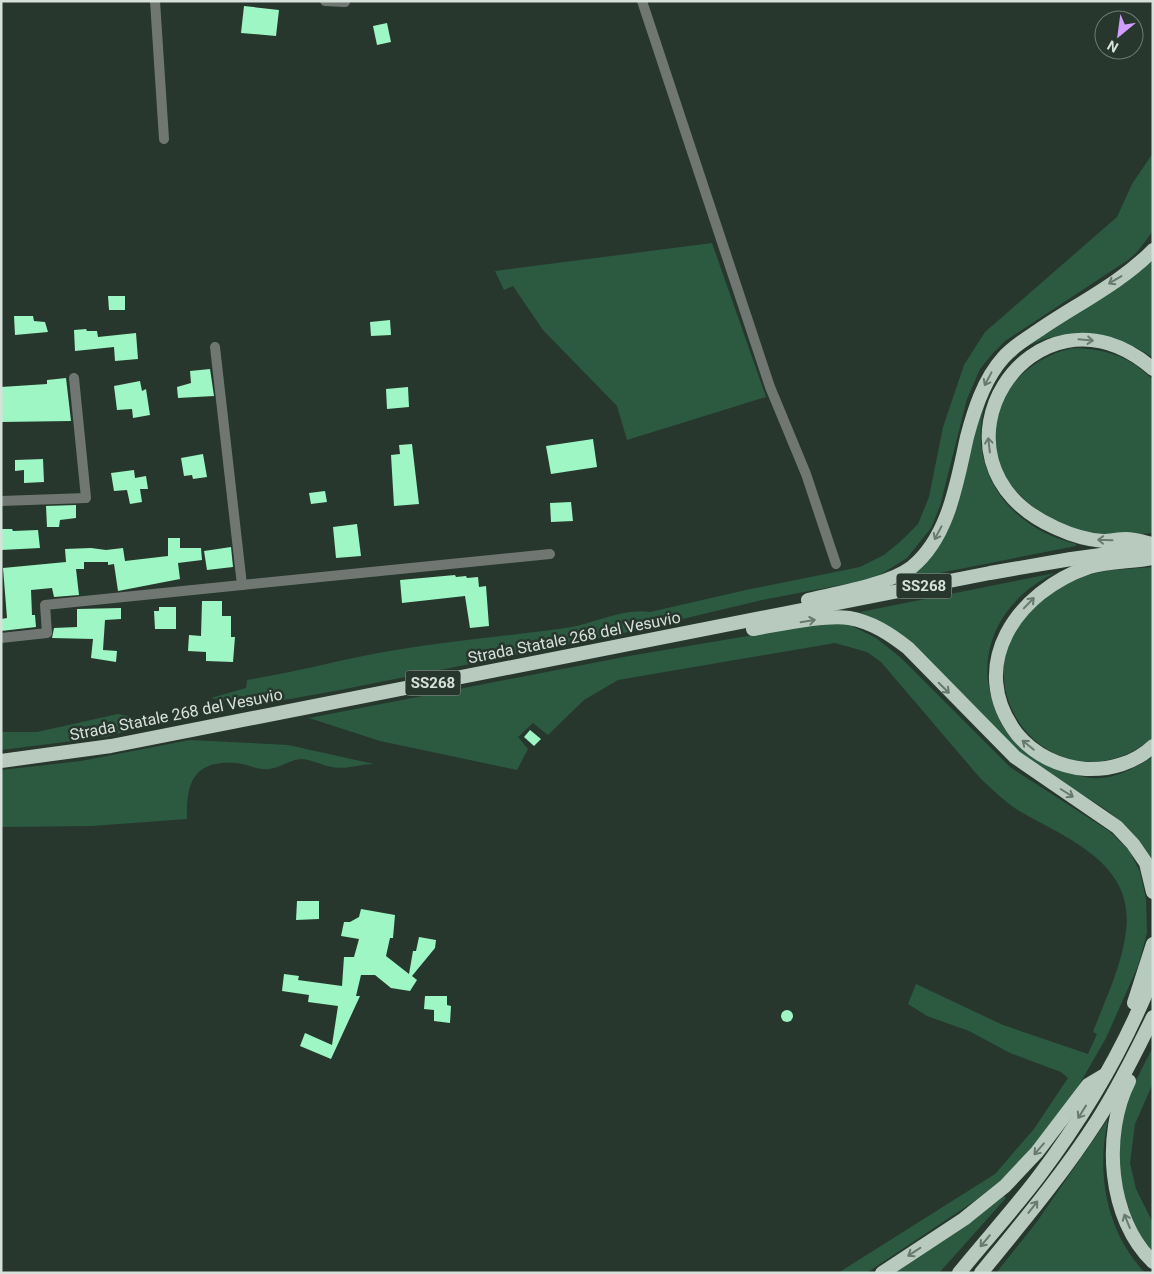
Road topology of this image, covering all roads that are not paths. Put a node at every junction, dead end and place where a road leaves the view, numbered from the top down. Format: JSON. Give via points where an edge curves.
{"nodes":[{"id":1,"x":155,"y":1,"type":"edge"},
{"id":2,"x":325,"y":1,"type":"edge"},
{"id":3,"x":642,"y":1,"type":"edge"},
{"id":4,"x":344,"y":2,"type":"edge"},
{"id":5,"x":164,"y":139,"type":"dead end"},
{"id":6,"x":1153,"y":250,"type":"edge"},
{"id":7,"x":215,"y":347,"type":"dead end"},
{"id":8,"x":1153,"y":369,"type":"edge"},
{"id":9,"x":74,"y":378,"type":"dead end"},
{"id":10,"x":1,"y":501,"type":"edge"},
{"id":11,"x":1153,"y":546,"type":"edge"},
{"id":12,"x":550,"y":554,"type":"dead end"},
{"id":13,"x":1153,"y":558,"type":"edge"},
{"id":14,"x":836,"y":564,"type":"dead end"},
{"id":15,"x":242,"y":585,"type":"junction"},
{"id":16,"x":731,"y":624,"type":"junction"},
{"id":17,"x":689,"y":632,"type":"junction"},
{"id":18,"x":1,"y":638,"type":"edge"},
{"id":19,"x":1153,"y":746,"type":"edge"},
{"id":20,"x":1,"y":760,"type":"edge"},
{"id":21,"x":1153,"y":892,"type":"edge"},
{"id":22,"x":1153,"y":944,"type":"edge"},
{"id":23,"x":1153,"y":976,"type":"edge"},
{"id":24,"x":1153,"y":1016,"type":"edge"},
{"id":25,"x":1153,"y":1021,"type":"edge"},
{"id":26,"x":1125,"y":1038,"type":"junction"},
{"id":27,"x":1105,"y":1075,"type":"junction"},
{"id":28,"x":1153,"y":1262,"type":"edge"},
{"id":29,"x":882,"y":1273,"type":"edge"},
{"id":30,"x":959,"y":1273,"type":"edge"},
{"id":31,"x":981,"y":1273,"type":"edge"}],
"edges":[{"from":1,"to":5,"type":"street"},
{"from":2,"to":4,"type":"street"},
{"from":3,"to":14,"type":"street","via":[[763,368],[806,474]]},
{"from":6,"to":16,"type":"highway","one_way":true,"via":[[1135,268],[1003,357],[979,400],[944,521],[930,549],[911,568],[868,586],[782,606]]},
{"from":7,"to":15,"type":"street"},
{"from":11,"to":8,"type":"highway","one_way":true,"via":[[1128,539],[1103,541],[1082,537],[1031,514],[1001,484],[988,442],[990,416],[1009,375],[1029,357],[1053,344],[1079,339],[1106,342],[1131,352]]},
{"from":9,"to":10,"type":"street","via":[[86,498]]},
{"from":11,"to":16,"type":"highway","name":"Strada Statale 268 del Vesuvio","number":"SS268"},
{"from":12,"to":15,"type":"street"},
{"from":19,"to":13,"type":"highway","one_way":true,"via":[[1120,765],[1102,769],[1064,765],[1043,756],[1024,742],[1008,722],[998,700],[995,669],[1006,631],[1038,594],[1090,567]]},
{"from":15,"to":18,"type":"street","via":[[45,605],[47,633]]},
{"from":16,"to":17,"type":"highway","name":"Strada Statale 268 del Vesuvio","number":"SS268"},
{"from":17,"to":20,"type":"highway","name":"Strada Statale 268 del Vesuvio","number":"SS268","via":[[111,746]]},
{"from":17,"to":21,"type":"highway","one_way":true,"via":[[745,630],[828,618],[848,618],[881,629],[908,648],[1015,757],[1117,827],[1146,863]]},
{"from":22,"to":26,"type":"highway"},
{"from":23,"to":26,"type":"highway"},
{"from":31,"to":24,"type":"highway","one_way":true,"via":[[1097,1121]]},
{"from":28,"to":25,"type":"highway","one_way":true,"via":[[1132,1235],[1117,1197],[1113,1174],[1118,1107]]},
{"from":26,"to":27,"type":"highway"},
{"from":27,"to":29,"type":"highway","one_way":true,"via":[[1088,1085],[1037,1152],[1004,1186],[964,1219]]},
{"from":27,"to":30,"type":"highway","one_way":true,"via":[[1038,1177]]}]}
